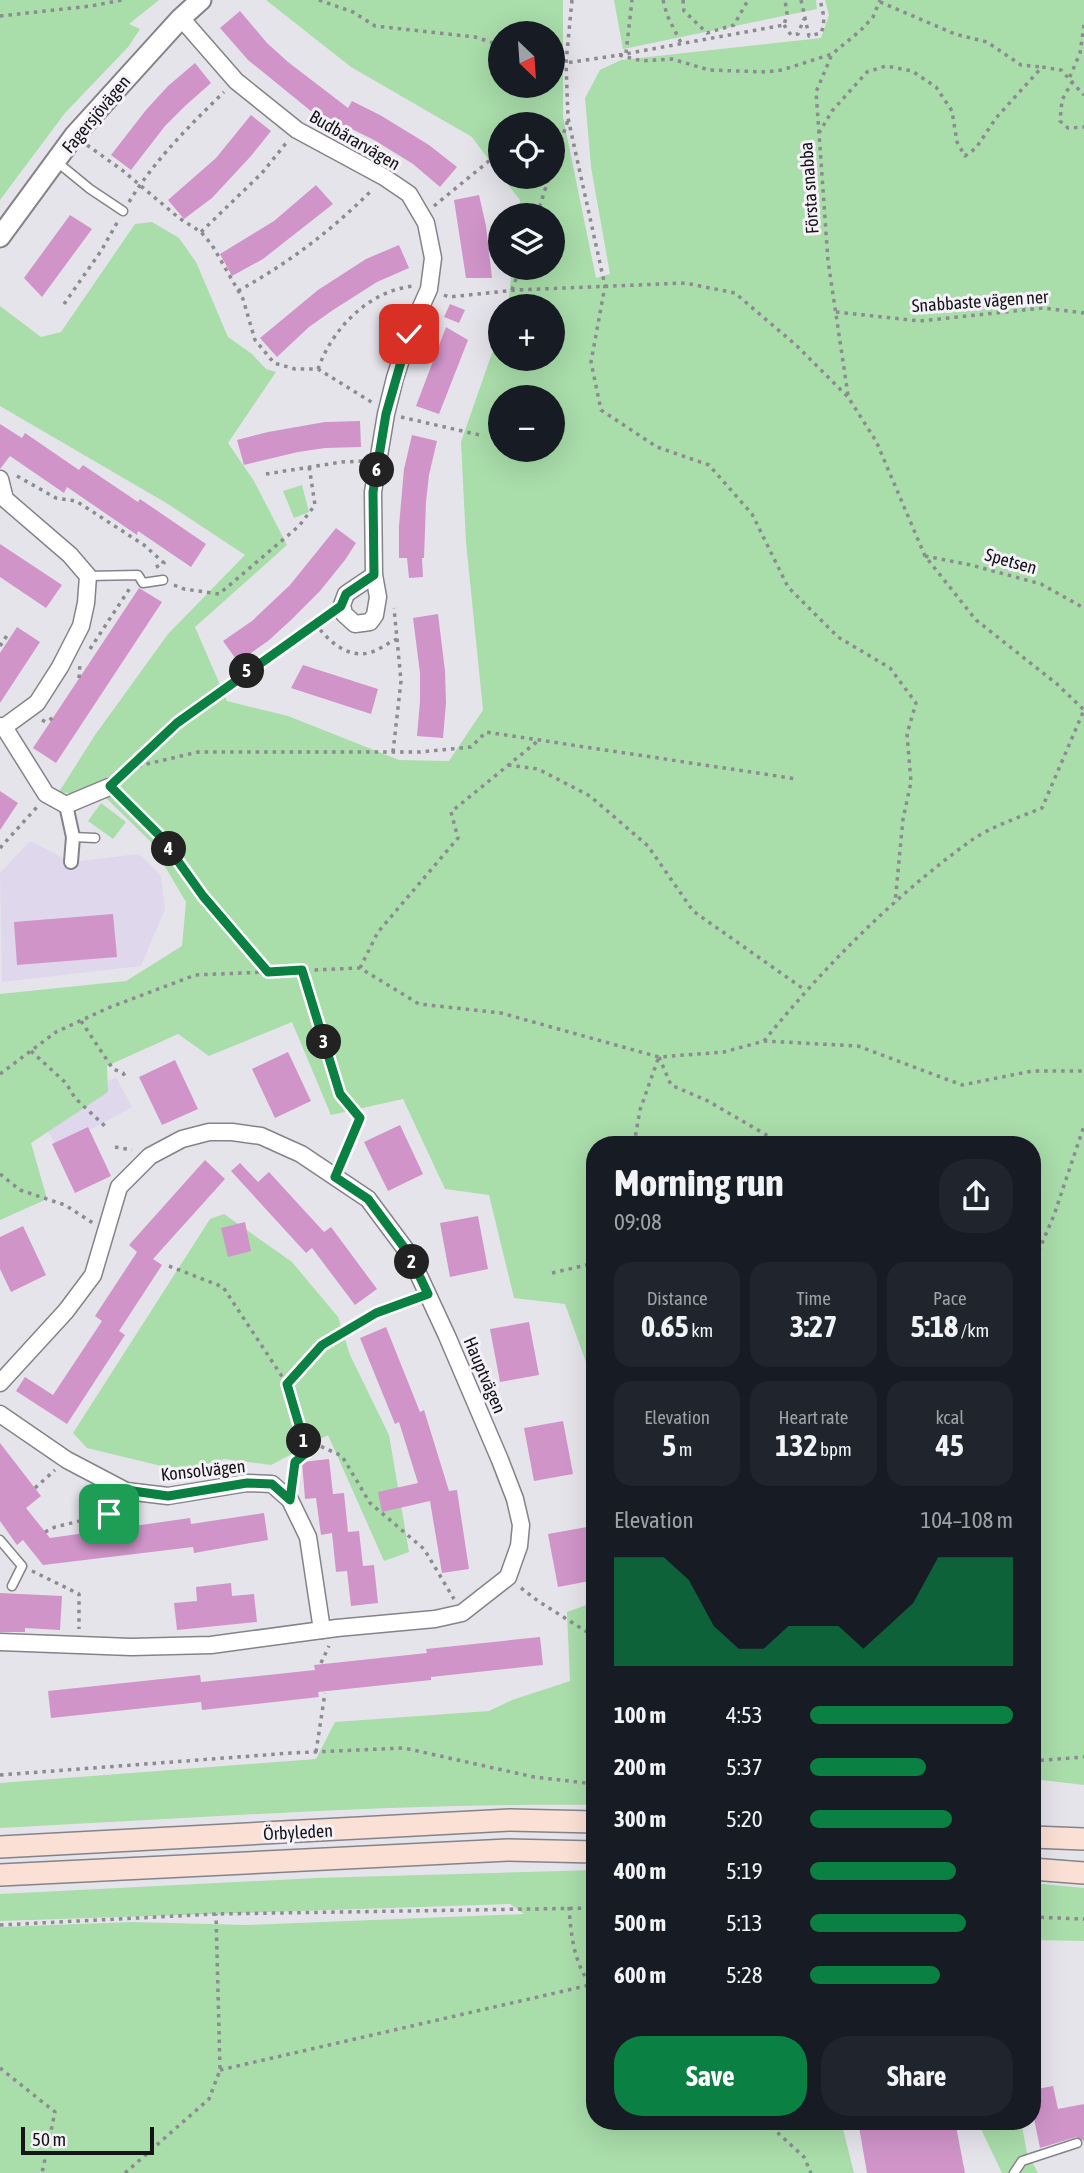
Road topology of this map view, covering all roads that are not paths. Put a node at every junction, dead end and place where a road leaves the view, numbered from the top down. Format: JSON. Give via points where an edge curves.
{"nodes":[{"id":1,"x":201,"y":0,"type":"edge"},
{"id":2,"x":181,"y":18,"type":"junction"},
{"id":3,"x":57,"y":162,"type":"junction"},
{"id":4,"x":123,"y":211,"type":"road end"},
{"id":5,"x":0,"y":237,"type":"edge"},
{"id":6,"x":6,"y":476,"type":"edge"},
{"id":7,"x":374,"y":575,"type":"junction"},
{"id":8,"x":88,"y":576,"type":"junction"},
{"id":9,"x":163,"y":580,"type":"road end"},
{"id":10,"x":2,"y":726,"type":"edge"},
{"id":11,"x":109,"y":786,"type":"road end"},
{"id":12,"x":66,"y":805,"type":"junction"},
{"id":13,"x":73,"y":837,"type":"junction"},
{"id":14,"x":95,"y":838,"type":"dead end"},
{"id":15,"x":71,"y":862,"type":"dead end"},
{"id":16,"x":0,"y":1383,"type":"edge"},
{"id":17,"x":0,"y":1414,"type":"edge"},
{"id":18,"x":0,"y":1540,"type":"edge"},
{"id":19,"x":12,"y":1586,"type":"dead end"},
{"id":20,"x":322,"y":1630,"type":"junction"},
{"id":21,"x":0,"y":1642,"type":"edge"},
{"id":22,"x":586,"y":1822,"type":"edge"},
{"id":23,"x":1041,"y":1837,"type":"edge"},
{"id":24,"x":1084,"y":1839,"type":"edge"},
{"id":25,"x":0,"y":1847,"type":"edge"},
{"id":26,"x":586,"y":1852,"type":"edge"},
{"id":27,"x":1041,"y":1870,"type":"edge"},
{"id":28,"x":1084,"y":1872,"type":"edge"},
{"id":29,"x":0,"y":1875,"type":"edge"},
{"id":30,"x":1077,"y":2143,"type":"dead end"},
{"id":31,"x":1014,"y":2173,"type":"edge"}],
"edges":[{"from":1,"to":2,"type":"street","name":"Fagersjövägen"},
{"from":2,"to":3,"type":"street","name":"Fagersjövägen","via":[[74,136]]},
{"from":2,"to":7,"type":"street","name":"Budbärarvägen","via":[[236,81],[297,130],[384,177],[431,212],[426,223],[433,258],[430,288],[383,410],[373,492]]},
{"from":3,"to":4,"type":"lane"},
{"from":3,"to":5,"type":"street","name":"Fagersjövägen"},
{"from":6,"to":8,"type":"street","via":[[5,499]]},
{"from":7,"to":7,"type":"street","name":"Budbärarvägen","via":[[375,615],[370,622],[355,624],[341,606],[346,594]]},
{"from":8,"to":9,"type":"lane","via":[[138,575],[142,583]]},
{"from":8,"to":10,"type":"street","via":[[81,626],[60,667],[37,703]]},
{"from":10,"to":12,"type":"street","via":[[46,794]]},
{"from":11,"to":12,"type":"street"},
{"from":12,"to":13,"type":"street"},
{"from":13,"to":14,"type":"lane"},
{"from":13,"to":15,"type":"street"},
{"from":16,"to":20,"type":"street","name":"Hauptvägen","via":[[93,1275],[120,1188],[150,1156],[182,1139],[209,1132],[261,1136],[301,1154],[368,1199],[409,1254],[428,1294],[515,1499],[521,1525],[519,1546],[508,1577],[462,1613],[394,1625]]},
{"from":17,"to":20,"type":"street","name":"Konsolvägen","via":[[67,1460],[126,1490],[168,1496],[247,1483],[272,1484],[290,1500],[308,1537]]},
{"from":18,"to":19,"type":"lane","via":[[22,1566]]},
{"from":20,"to":21,"type":"street","via":[[211,1645]]},
{"from":22,"to":25,"type":"main road","name":"Örbyleden","via":[[510,1820]]},
{"from":23,"to":24,"type":"main road"},
{"from":26,"to":29,"type":"main road","name":"Örbyleden","via":[[508,1850]]},
{"from":27,"to":28,"type":"main road"},
{"from":30,"to":31,"type":"lane","via":[[1022,2161]]}]}
